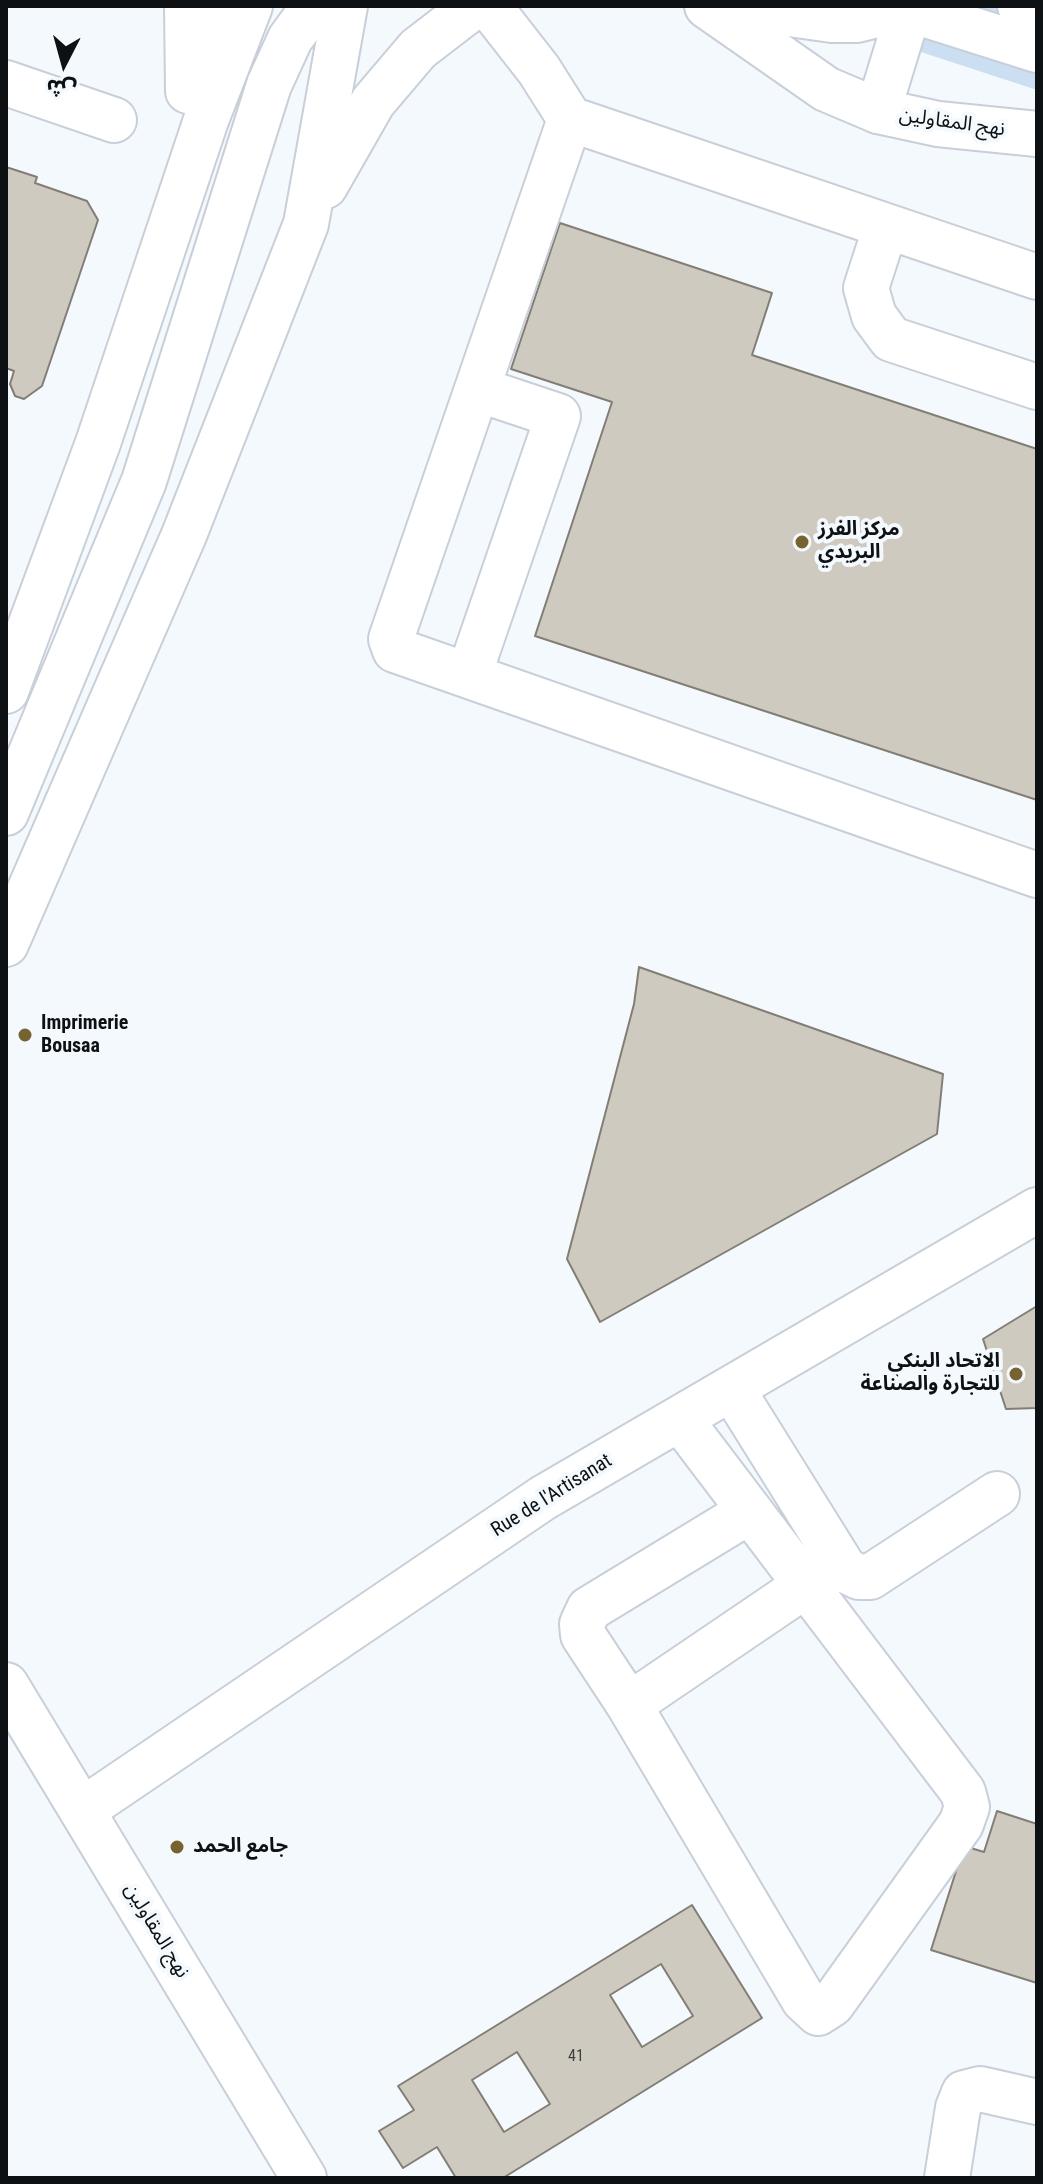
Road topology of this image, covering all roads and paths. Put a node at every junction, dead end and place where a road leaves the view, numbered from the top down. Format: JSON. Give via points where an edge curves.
{"nodes":[{"id":1,"x":187,"y":6,"type":"edge"},
{"id":2,"x":215,"y":6,"type":"edge"},
{"id":3,"x":250,"y":6,"type":"edge"},
{"id":4,"x":314,"y":6,"type":"edge"},
{"id":5,"x":345,"y":6,"type":"edge"},
{"id":6,"x":474,"y":6,"type":"edge"},
{"id":7,"x":489,"y":6,"type":"edge"},
{"id":8,"x":707,"y":6,"type":"edge"},
{"id":9,"x":732,"y":6,"type":"edge"},
{"id":10,"x":1020,"y":6,"type":"edge"},
{"id":11,"x":904,"y":8,"type":"edge"},
{"id":12,"x":1037,"y":11,"type":"edge"},
{"id":13,"x":1037,"y":50,"type":"edge"},
{"id":14,"x":6,"y":83,"type":"edge"},
{"id":15,"x":188,"y":91,"type":"junction"},
{"id":16,"x":878,"y":111,"type":"junction"},
{"id":17,"x":570,"y":119,"type":"junction"},
{"id":18,"x":114,"y":120,"type":"dead end"},
{"id":19,"x":1037,"y":134,"type":"edge"},
{"id":20,"x":306,"y":224,"type":"junction"},
{"id":21,"x":886,"y":226,"type":"junction"},
{"id":22,"x":1037,"y":277,"type":"edge"},
{"id":23,"x":1037,"y":387,"type":"edge"},
{"id":24,"x":477,"y":389,"type":"junction"},
{"id":25,"x":6,"y":609,"type":"edge"},
{"id":26,"x":469,"y":675,"type":"junction"},
{"id":27,"x":6,"y":691,"type":"edge"},
{"id":28,"x":6,"y":813,"type":"edge"},
{"id":29,"x":1037,"y":875,"type":"edge"},
{"id":30,"x":6,"y":944,"type":"edge"},
{"id":31,"x":1037,"y":1210,"type":"edge"},
{"id":32,"x":732,"y":1389,"type":"junction"},
{"id":33,"x":680,"y":1419,"type":"junction"},
{"id":34,"x":997,"y":1494,"type":"dead end"},
{"id":35,"x":750,"y":1511,"type":"junction"},
{"id":36,"x":806,"y":1585,"type":"junction"},
{"id":37,"x":7,"y":1688,"type":"edge"},
{"id":38,"x":629,"y":1705,"type":"junction"},
{"id":39,"x":84,"y":1809,"type":"junction"},
{"id":40,"x":1037,"y":2102,"type":"edge"},
{"id":41,"x":304,"y":2178,"type":"edge"},
{"id":42,"x":947,"y":2178,"type":"edge"}],
"edges":[{"from":1,"to":15,"type":"main road"},
{"from":2,"to":15,"type":"main road"},
{"from":3,"to":27,"type":"main road"},
{"from":4,"to":28,"type":"main road","via":[[290,39],[269,85],[144,481]]},
{"from":5,"to":20,"type":"main road"},
{"from":6,"to":20,"type":"main road","via":[[418,49],[373,102]]},
{"from":7,"to":17,"type":"main road"},
{"from":8,"to":16,"type":"main road","name":"نهج المقاولين","via":[[826,89]]},
{"from":9,"to":11,"type":"main road","via":[[832,20],[857,20]]},
{"from":10,"to":12,"type":"main road"},
{"from":11,"to":13,"type":"main road"},
{"from":11,"to":16,"type":"main road"},
{"from":14,"to":18,"type":"main road"},
{"from":15,"to":25,"type":"main road","via":[[90,394]]},
{"from":16,"to":19,"type":"main road","name":"نهج المقاولين","via":[[938,124]]},
{"from":17,"to":21,"type":"main road"},
{"from":17,"to":24,"type":"main road"},
{"from":20,"to":30,"type":"main road","via":[[195,507]]},
{"from":21,"to":22,"type":"main road"},
{"from":21,"to":23,"type":"main road","via":[[866,288],[874,316],[891,339]]},
{"from":24,"to":26,"type":"main road","via":[[391,639],[395,650]]},
{"from":24,"to":26,"type":"main road","via":[[558,416]]},
{"from":26,"to":29,"type":"main road"},
{"from":31,"to":32,"type":"main road","name":"Rue de l'Artisanat"},
{"from":32,"to":33,"type":"main road","name":"Rue de l'Artisanat"},
{"from":32,"to":34,"type":"main road","via":[[845,1570],[859,1577],[870,1577]]},
{"from":33,"to":35,"type":"main road"},
{"from":33,"to":39,"type":"main road","name":"Rue de l'Artisanat","via":[[543,1498]]},
{"from":35,"to":36,"type":"main road"},
{"from":35,"to":38,"type":"main road","via":[[589,1609],[583,1635]]},
{"from":36,"to":38,"type":"main road"},
{"from":36,"to":38,"type":"main road","via":[[963,1792],[967,1807],[961,1824],[832,2004],[818,2013],[804,2000]]},
{"from":37,"to":39,"type":"main road","name":"نهج المقاولين"},
{"from":39,"to":41,"type":"main road","name":"نهج المقاولين"},
{"from":40,"to":42,"type":"main road","via":[[980,2089],[964,2093]]}]}
